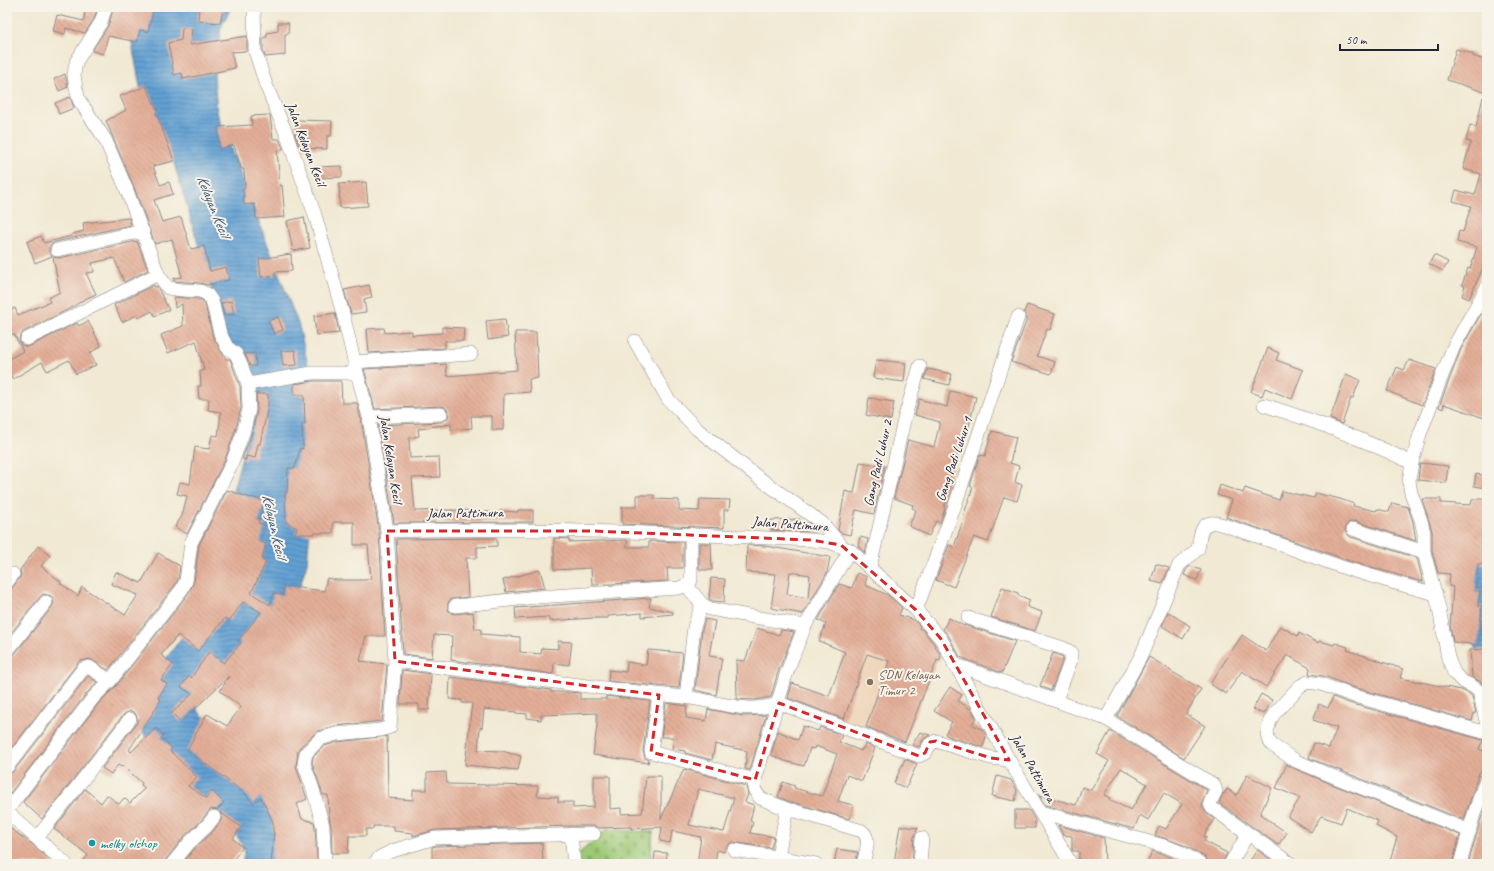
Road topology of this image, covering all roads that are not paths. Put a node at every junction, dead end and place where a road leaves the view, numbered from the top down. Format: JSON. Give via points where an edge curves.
{"nodes":[{"id":1,"x":106,"y":7,"type":"edge"},
{"id":2,"x":254,"y":7,"type":"edge"},
{"id":3,"x":143,"y":231,"type":"junction"},
{"id":4,"x":57,"y":250,"type":"dead end"},
{"id":5,"x":158,"y":274,"type":"junction"},
{"id":6,"x":1487,"y":286,"type":"edge"},
{"id":7,"x":1018,"y":317,"type":"dead end"},
{"id":8,"x":27,"y":339,"type":"dead end"},
{"id":9,"x":635,"y":341,"type":"dead end"},
{"id":10,"x":471,"y":354,"type":"dead end"},
{"id":11,"x":920,"y":366,"type":"dead end"},
{"id":12,"x":355,"y":367,"type":"junction"},
{"id":13,"x":250,"y":384,"type":"junction"},
{"id":14,"x":1264,"y":406,"type":"dead end"},
{"id":15,"x":441,"y":414,"type":"dead end"},
{"id":16,"x":369,"y":417,"type":"junction"},
{"id":17,"x":1412,"y":463,"type":"junction"},
{"id":18,"x":1353,"y":529,"type":"dead end"},
{"id":19,"x":387,"y":531,"type":"junction"},
{"id":20,"x":691,"y":534,"type":"junction"},
{"id":21,"x":845,"y":547,"type":"junction"},
{"id":22,"x":1424,"y":552,"type":"junction"},
{"id":23,"x":870,"y":567,"type":"junction"},
{"id":24,"x":687,"y":586,"type":"junction"},
{"id":25,"x":1436,"y":594,"type":"junction"},
{"id":26,"x":46,"y":602,"type":"dead end"},
{"id":27,"x":702,"y":604,"type":"junction"},
{"id":28,"x":455,"y":606,"type":"dead end"},
{"id":29,"x":916,"y":610,"type":"junction"},
{"id":30,"x":968,"y":618,"type":"dead end"},
{"id":31,"x":806,"y":626,"type":"junction"},
{"id":32,"x":7,"y":651,"type":"edge"},
{"id":33,"x":395,"y":662,"type":"junction"},
{"id":34,"x":954,"y":664,"type":"junction"},
{"id":35,"x":110,"y":681,"type":"junction"},
{"id":36,"x":659,"y":694,"type":"junction"},
{"id":37,"x":686,"y":697,"type":"junction"},
{"id":38,"x":1056,"y":700,"type":"junction"},
{"id":39,"x":779,"y":703,"type":"junction"},
{"id":40,"x":130,"y":718,"type":"dead end"},
{"id":41,"x":1106,"y":719,"type":"junction"},
{"id":42,"x":1487,"y":725,"type":"edge"},
{"id":43,"x":1487,"y":733,"type":"edge"},
{"id":44,"x":1009,"y":760,"type":"junction"},
{"id":45,"x":7,"y":768,"type":"edge"},
{"id":46,"x":1487,"y":776,"type":"edge"},
{"id":47,"x":756,"y":780,"type":"junction"},
{"id":48,"x":789,"y":810,"type":"junction"},
{"id":49,"x":7,"y":811,"type":"edge"},
{"id":50,"x":1040,"y":812,"type":"junction"},
{"id":51,"x":214,"y":817,"type":"dead end"},
{"id":52,"x":1470,"y":831,"type":"junction"},
{"id":53,"x":571,"y":834,"type":"junction"},
{"id":54,"x":594,"y":834,"type":"dead end"},
{"id":55,"x":1248,"y":834,"type":"junction"},
{"id":56,"x":37,"y":838,"type":"junction"},
{"id":57,"x":922,"y":838,"type":"dead end"},
{"id":58,"x":734,"y":850,"type":"dead end"},
{"id":59,"x":778,"y":857,"type":"junction"},
{"id":60,"x":66,"y":864,"type":"edge"},
{"id":61,"x":172,"y":864,"type":"edge"},
{"id":62,"x":327,"y":864,"type":"edge"},
{"id":63,"x":374,"y":864,"type":"edge"},
{"id":64,"x":574,"y":864,"type":"edge"},
{"id":65,"x":816,"y":864,"type":"edge"},
{"id":66,"x":863,"y":864,"type":"edge"},
{"id":67,"x":920,"y":864,"type":"edge"},
{"id":68,"x":1071,"y":864,"type":"edge"},
{"id":69,"x":1201,"y":864,"type":"edge"},
{"id":70,"x":1230,"y":864,"type":"edge"},
{"id":71,"x":1291,"y":864,"type":"edge"},
{"id":72,"x":1460,"y":864,"type":"edge"}],
"edges":[{"from":1,"to":3,"type":"street","via":[[102,22],[76,62],[76,88],[80,100],[104,138]]},
{"from":2,"to":12,"type":"street","name":"Jalan Kelayan Kecil","via":[[254,43],[259,67],[286,132],[315,215]]},
{"from":3,"to":4,"type":"street"},
{"from":3,"to":5,"type":"street"},
{"from":5,"to":8,"type":"street"},
{"from":5,"to":13,"type":"street","via":[[168,288],[207,294],[212,301],[226,347],[236,354]]},
{"from":6,"to":17,"type":"street","via":[[1454,346],[1420,434]]},
{"from":7,"to":29,"type":"street","name":"Gang Padi Luhur 1","via":[[954,508]]},
{"from":9,"to":21,"type":"street","via":[[668,399],[696,429],[822,523]]},
{"from":10,"to":12,"type":"street"},
{"from":11,"to":23,"type":"street","name":"Gang Padi Luhur 2","via":[[904,416]]},
{"from":12,"to":13,"type":"street"},
{"from":12,"to":16,"type":"street","name":"Jalan Kelayan Kecil"},
{"from":13,"to":35,"type":"street","via":[[249,409],[244,430],[232,463],[191,543],[186,581]]},
{"from":14,"to":17,"type":"street","via":[[1355,437]]},
{"from":15,"to":16,"type":"street"},
{"from":16,"to":19,"type":"street","name":"Jalan Kelayan Kecil"},
{"from":17,"to":22,"type":"street","via":[[1409,481],[1424,533]]},
{"from":18,"to":22,"type":"street"},
{"from":19,"to":20,"type":"street","name":"Jalan Pattimura","via":[[519,529]]},
{"from":19,"to":33,"type":"street","name":"Jalan Kelayan Kecil"},
{"from":20,"to":21,"type":"street","name":"Jalan Pattimura","via":[[811,540]]},
{"from":20,"to":24,"type":"street","via":[[691,580]]},
{"from":21,"to":23,"type":"street","name":"Jalan Pattimura"},
{"from":21,"to":31,"type":"street"},
{"from":22,"to":25,"type":"street"},
{"from":23,"to":29,"type":"street","name":"Jalan Pattimura"},
{"from":24,"to":27,"type":"street"},
{"from":24,"to":28,"type":"street"},
{"from":25,"to":41,"type":"street","via":[[1348,569],[1235,529],[1209,524],[1204,526],[1198,549],[1180,565],[1141,656]]},
{"from":25,"to":42,"type":"street","via":[[1448,658],[1454,673],[1479,692]]},
{"from":26,"to":32,"type":"street"},
{"from":27,"to":31,"type":"street","via":[[719,611]]},
{"from":27,"to":37,"type":"street","via":[[694,627]]},
{"from":29,"to":34,"type":"street","name":"Jalan Pattimura","via":[[941,639]]},
{"from":30,"to":38,"type":"street","via":[[1071,652],[1071,660]]},
{"from":31,"to":39,"type":"street","via":[[786,675]]},
{"from":33,"to":36,"type":"street"},
{"from":33,"to":62,"type":"street","name":"Jalan Kelayan Kecil","via":[[390,727],[336,734],[320,739],[304,758],[322,817]]},
{"from":34,"to":38,"type":"street"},
{"from":34,"to":44,"type":"street","name":"Jalan Pattimura"},
{"from":35,"to":45,"type":"street","via":[[89,667],[82,669]]},
{"from":35,"to":49,"type":"street","via":[[93,698]]},
{"from":36,"to":37,"type":"street"},
{"from":36,"to":47,"type":"street","via":[[651,752]]},
{"from":37,"to":39,"type":"street","via":[[738,707],[764,708]]},
{"from":38,"to":41,"type":"street"},
{"from":39,"to":44,"type":"street","via":[[920,756],[930,744],[936,742],[991,758]]},
{"from":39,"to":47,"type":"street"},
{"from":40,"to":56,"type":"street"},
{"from":41,"to":55,"type":"street","via":[[1214,785],[1216,791],[1210,805]]},
{"from":43,"to":52,"type":"street","via":[[1308,682],[1300,686],[1274,714],[1267,732],[1272,745],[1296,761]]},
{"from":44,"to":50,"type":"street","name":"Jalan Pattimura"},
{"from":46,"to":52,"type":"street"},
{"from":47,"to":48,"type":"street","via":[[754,789],[760,798]]},
{"from":48,"to":59,"type":"street","via":[[786,814]]},
{"from":48,"to":66,"type":"street","via":[[862,831],[868,841]]},
{"from":49,"to":56,"type":"street"},
{"from":50,"to":68,"type":"street","name":"Jalan Pattimura"},
{"from":50,"to":69,"type":"street","via":[[1168,847]]},
{"from":51,"to":61,"type":"street"},
{"from":52,"to":72,"type":"street"},
{"from":53,"to":54,"type":"street"},
{"from":53,"to":63,"type":"street","via":[[435,838],[392,851],[380,857]]},
{"from":53,"to":64,"type":"street"},
{"from":55,"to":70,"type":"street"},
{"from":55,"to":71,"type":"street"},
{"from":56,"to":60,"type":"street"},
{"from":57,"to":67,"type":"street"},
{"from":58,"to":59,"type":"street"},
{"from":59,"to":65,"type":"street"}]}
